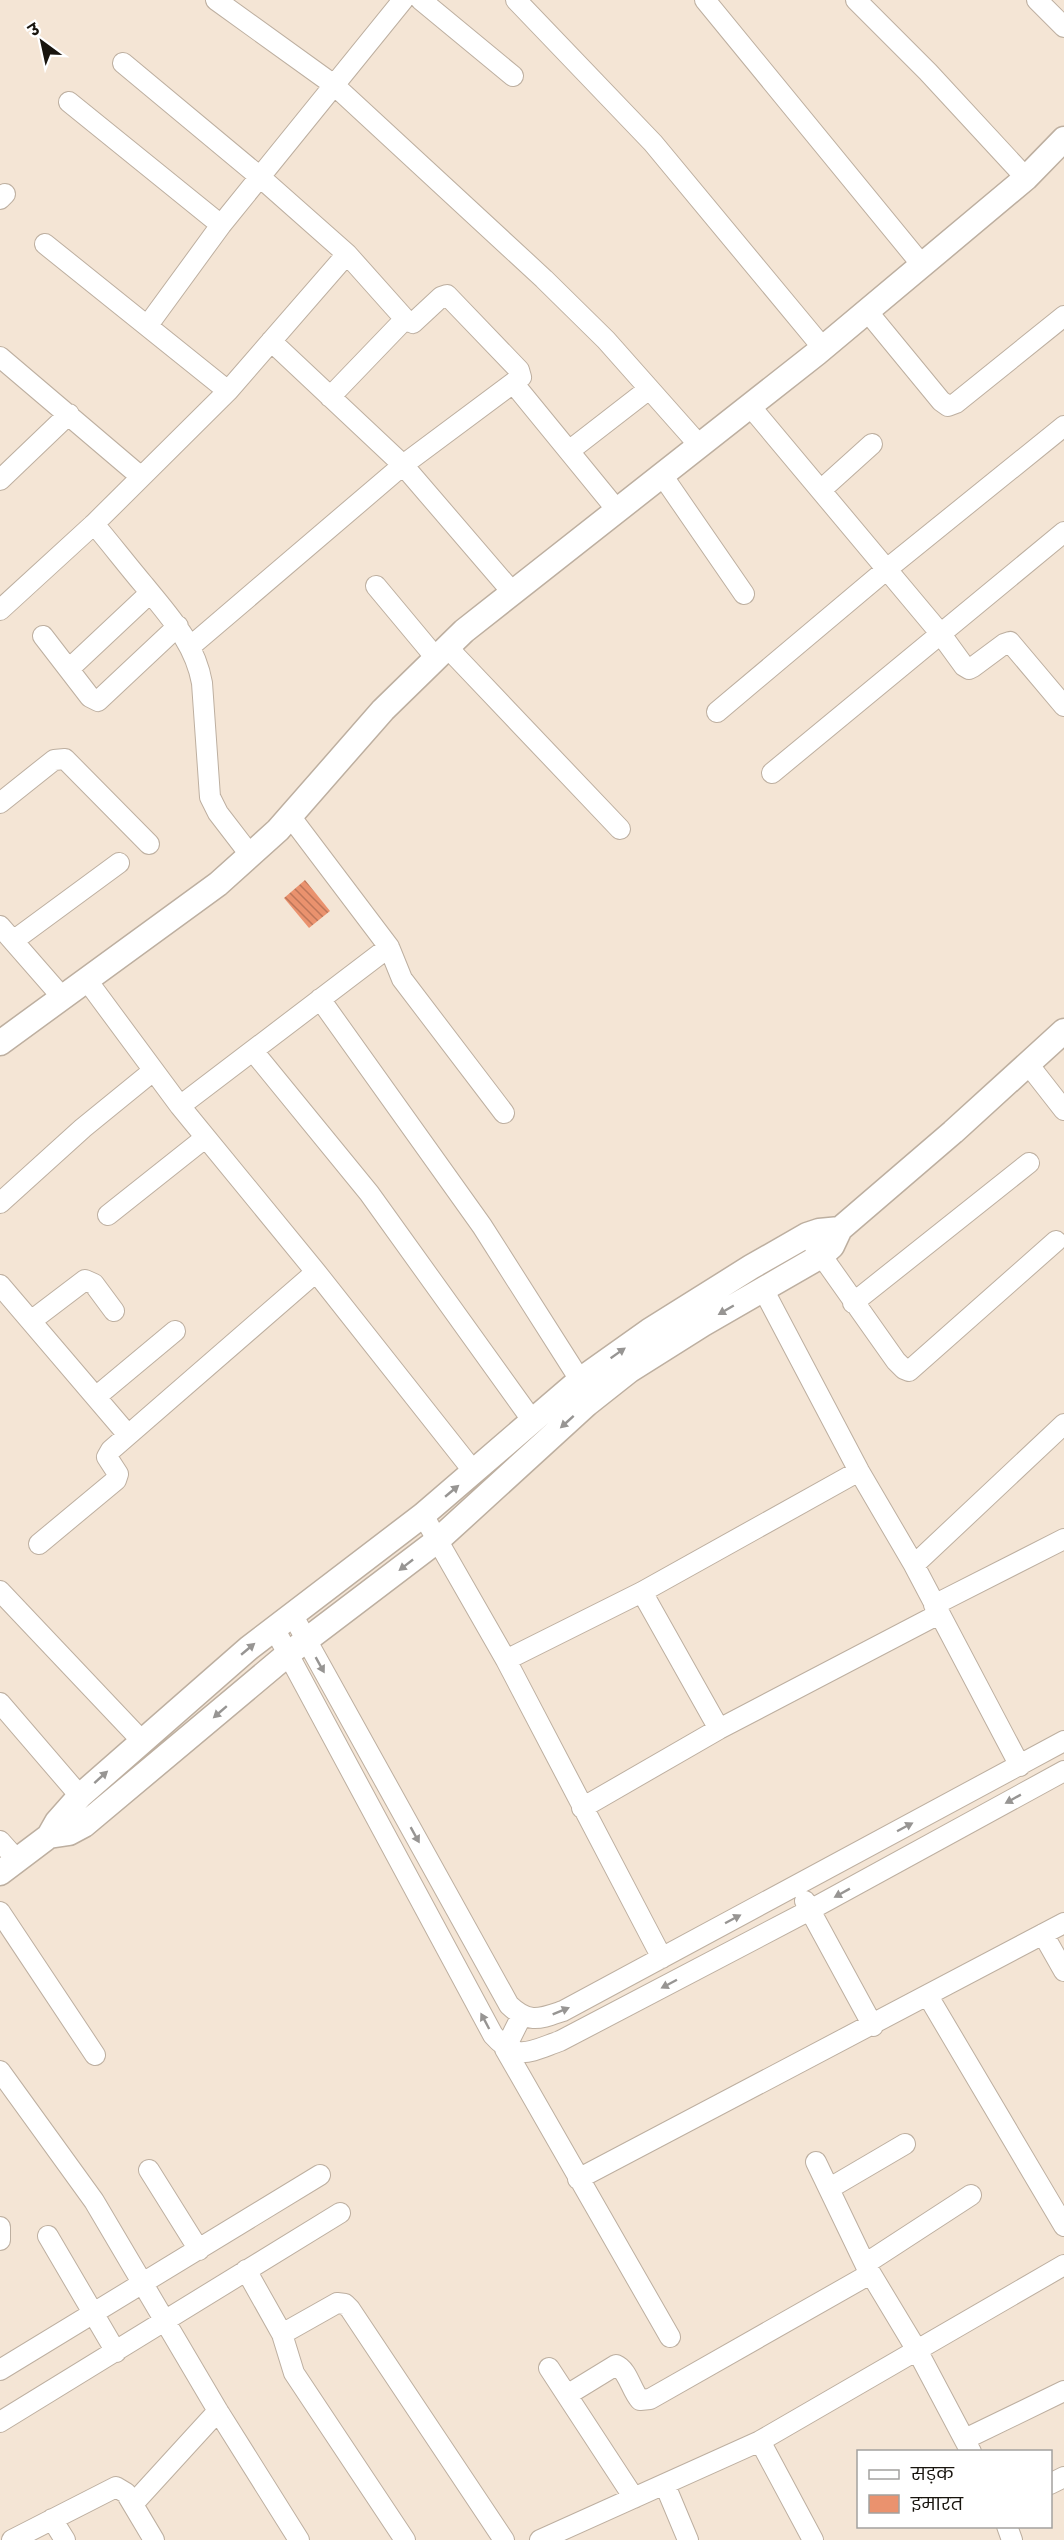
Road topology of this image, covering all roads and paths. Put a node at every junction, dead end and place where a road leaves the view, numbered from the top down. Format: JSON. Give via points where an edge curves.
{"nodes":[{"id":1,"x":216,"y":0,"type":"edge"},
{"id":2,"x":403,"y":0,"type":"edge"},
{"id":3,"x":421,"y":0,"type":"edge"},
{"id":4,"x":516,"y":0,"type":"edge"},
{"id":5,"x":705,"y":0,"type":"edge"},
{"id":6,"x":856,"y":0,"type":"edge"},
{"id":7,"x":1037,"y":0,"type":"edge"},
{"id":8,"x":1064,"y":27,"type":"edge"},
{"id":9,"x":123,"y":63,"type":"dead end"},
{"id":10,"x":513,"y":76,"type":"dead end"},
{"id":11,"x":334,"y":85,"type":"junction"},
{"id":12,"x":69,"y":102,"type":"dead end"},
{"id":13,"x":1064,"y":139,"type":"edge"},
{"id":14,"x":260,"y":177,"type":"junction"},
{"id":15,"x":1026,"y":178,"type":"junction"},
{"id":16,"x":221,"y":225,"type":"junction"},
{"id":17,"x":45,"y":244,"type":"dead end"},
{"id":18,"x":347,"y":254,"type":"junction"},
{"id":19,"x":922,"y":265,"type":"junction"},
{"id":20,"x":867,"y":311,"type":"junction"},
{"id":21,"x":1064,"y":316,"type":"edge"},
{"id":22,"x":405,"y":319,"type":"junction"},
{"id":23,"x":148,"y":325,"type":"junction"},
{"id":24,"x":270,"y":341,"type":"junction"},
{"id":25,"x":823,"y":348,"type":"junction"},
{"id":26,"x":0,"y":357,"type":"edge"},
{"id":27,"x":514,"y":384,"type":"junction"},
{"id":28,"x":649,"y":389,"type":"junction"},
{"id":29,"x":228,"y":391,"type":"junction"},
{"id":30,"x":330,"y":397,"type":"junction"},
{"id":31,"x":750,"y":405,"type":"junction"},
{"id":32,"x":69,"y":414,"type":"junction"},
{"id":33,"x":1064,"y":426,"type":"edge"},
{"id":34,"x":872,"y":444,"type":"dead end"},
{"id":35,"x":699,"y":446,"type":"junction"},
{"id":36,"x":569,"y":451,"type":"junction"},
{"id":37,"x":403,"y":465,"type":"junction"},
{"id":38,"x":662,"y":475,"type":"junction"},
{"id":39,"x":140,"y":476,"type":"junction"},
{"id":40,"x":0,"y":480,"type":"edge"},
{"id":41,"x":821,"y":490,"type":"junction"},
{"id":42,"x":617,"y":510,"type":"junction"},
{"id":43,"x":94,"y":524,"type":"junction"},
{"id":44,"x":1064,"y":532,"type":"edge"},
{"id":45,"x":887,"y":569,"type":"junction"},
{"id":46,"x":376,"y":586,"type":"dead end"},
{"id":47,"x":150,"y":593,"type":"junction"},
{"id":48,"x":513,"y":593,"type":"junction"},
{"id":49,"x":744,"y":594,"type":"dead end"},
{"id":50,"x":0,"y":610,"type":"edge"},
{"id":51,"x":178,"y":626,"type":"junction"},
{"id":52,"x":940,"y":633,"type":"junction"},
{"id":53,"x":43,"y":636,"type":"dead end"},
{"id":54,"x":191,"y":646,"type":"junction"},
{"id":55,"x":441,"y":653,"type":"junction"},
{"id":56,"x":69,"y":669,"type":"junction"},
{"id":57,"x":1064,"y":706,"type":"edge"},
{"id":58,"x":717,"y":712,"type":"dead end"},
{"id":59,"x":771,"y":773,"type":"dead end"},
{"id":60,"x":0,"y":803,"type":"edge"},
{"id":61,"x":290,"y":816,"type":"junction"},
{"id":62,"x":620,"y":829,"type":"dead end"},
{"id":63,"x":149,"y":844,"type":"dead end"},
{"id":64,"x":251,"y":856,"type":"junction"},
{"id":65,"x":118,"y":863,"type":"dead end"},
{"id":66,"x":0,"y":926,"type":"edge"},
{"id":67,"x":13,"y":941,"type":"junction"},
{"id":68,"x":389,"y":947,"type":"junction"},
{"id":69,"x":86,"y":979,"type":"junction"},
{"id":70,"x":62,"y":998,"type":"junction"},
{"id":71,"x":320,"y":999,"type":"junction"},
{"id":72,"x":1064,"y":1031,"type":"edge"},
{"id":73,"x":3,"y":1036,"type":"edge"},
{"id":74,"x":253,"y":1051,"type":"junction"},
{"id":75,"x":1028,"y":1064,"type":"junction"},
{"id":76,"x":153,"y":1071,"type":"junction"},
{"id":77,"x":180,"y":1107,"type":"junction"},
{"id":78,"x":1064,"y":1110,"type":"edge"},
{"id":79,"x":504,"y":1113,"type":"dead end"},
{"id":80,"x":205,"y":1138,"type":"junction"},
{"id":81,"x":1029,"y":1163,"type":"dead end"},
{"id":82,"x":0,"y":1203,"type":"edge"},
{"id":83,"x":108,"y":1215,"type":"dead end"},
{"id":84,"x":840,"y":1229,"type":"junction"},
{"id":85,"x":807,"y":1235,"type":"junction"},
{"id":86,"x":1056,"y":1241,"type":"dead end"},
{"id":87,"x":821,"y":1256,"type":"junction"},
{"id":88,"x":316,"y":1272,"type":"junction"},
{"id":89,"x":0,"y":1285,"type":"edge"},
{"id":90,"x":763,"y":1289,"type":"junction"},
{"id":91,"x":853,"y":1303,"type":"junction"},
{"id":92,"x":114,"y":1311,"type":"dead end"},
{"id":93,"x":697,"y":1314,"type":"junction"},
{"id":94,"x":31,"y":1321,"type":"junction"},
{"id":95,"x":175,"y":1330,"type":"dead end"},
{"id":96,"x":654,"y":1340,"type":"junction"},
{"id":97,"x":580,"y":1380,"type":"junction"},
{"id":98,"x":97,"y":1396,"type":"junction"},
{"id":99,"x":532,"y":1420,"type":"junction"},
{"id":100,"x":1064,"y":1424,"type":"edge"},
{"id":101,"x":128,"y":1435,"type":"junction"},
{"id":102,"x":859,"y":1471,"type":"junction"},
{"id":103,"x":474,"y":1472,"type":"junction"},
{"id":104,"x":423,"y":1515,"type":"junction"},
{"id":105,"x":1064,"y":1539,"type":"edge"},
{"id":106,"x":438,"y":1540,"type":"junction"},
{"id":107,"x":39,"y":1544,"type":"dead end"},
{"id":108,"x":914,"y":1565,"type":"junction"},
{"id":109,"x":0,"y":1591,"type":"edge"},
{"id":110,"x":642,"y":1592,"type":"junction"},
{"id":111,"x":936,"y":1610,"type":"junction"},
{"id":112,"x":283,"y":1621,"type":"junction"},
{"id":113,"x":297,"y":1647,"type":"junction"},
{"id":114,"x":506,"y":1660,"type":"junction"},
{"id":115,"x":0,"y":1703,"type":"edge"},
{"id":116,"x":719,"y":1729,"type":"junction"},
{"id":117,"x":142,"y":1741,"type":"junction"},
{"id":118,"x":1064,"y":1741,"type":"edge"},
{"id":119,"x":1020,"y":1766,"type":"junction"},
{"id":120,"x":1064,"y":1771,"type":"edge"},
{"id":121,"x":80,"y":1796,"type":"junction"},
{"id":122,"x":582,"y":1808,"type":"junction"},
{"id":123,"x":49,"y":1836,"type":"junction"},
{"id":124,"x":0,"y":1841,"type":"edge"},
{"id":125,"x":8,"y":1867,"type":"edge"},
{"id":126,"x":796,"y":1885,"type":"junction"},
{"id":127,"x":810,"y":1910,"type":"junction"},
{"id":128,"x":0,"y":1912,"type":"edge"},
{"id":129,"x":1064,"y":1923,"type":"edge"},
{"id":130,"x":1043,"y":1935,"type":"junction"},
{"id":131,"x":662,"y":1958,"type":"junction"},
{"id":132,"x":1064,"y":1971,"type":"edge"},
{"id":133,"x":928,"y":1996,"type":"junction"},
{"id":134,"x":521,"y":2017,"type":"junction"},
{"id":135,"x":873,"y":2026,"type":"junction"},
{"id":136,"x":505,"y":2049,"type":"junction"},
{"id":137,"x":95,"y":2055,"type":"dead end"},
{"id":138,"x":0,"y":2071,"type":"edge"},
{"id":139,"x":904,"y":2144,"type":"dead end"},
{"id":140,"x":816,"y":2162,"type":"dead end"},
{"id":141,"x":149,"y":2170,"type":"dead end"},
{"id":142,"x":320,"y":2175,"type":"dead end"},
{"id":143,"x":579,"y":2179,"type":"junction"},
{"id":144,"x":830,"y":2188,"type":"junction"},
{"id":145,"x":971,"y":2195,"type":"dead end"},
{"id":146,"x":340,"y":2214,"type":"dead end"},
{"id":147,"x":1064,"y":2226,"type":"edge"},
{"id":148,"x":0,"y":2227,"type":"edge"},
{"id":149,"x":48,"y":2236,"type":"dead end"},
{"id":150,"x":0,"y":2240,"type":"edge"},
{"id":151,"x":200,"y":2250,"type":"junction"},
{"id":152,"x":1064,"y":2265,"type":"edge"},
{"id":153,"x":868,"y":2269,"type":"junction"},
{"id":154,"x":246,"y":2270,"type":"junction"},
{"id":155,"x":145,"y":2284,"type":"junction"},
{"id":156,"x":94,"y":2314,"type":"junction"},
{"id":157,"x":165,"y":2322,"type":"junction"},
{"id":158,"x":282,"y":2334,"type":"junction"},
{"id":159,"x":670,"y":2337,"type":"dead end"},
{"id":160,"x":116,"y":2352,"type":"junction"},
{"id":161,"x":918,"y":2352,"type":"junction"},
{"id":162,"x":549,"y":2368,"type":"dead end"},
{"id":163,"x":0,"y":2370,"type":"edge"},
{"id":164,"x":1064,"y":2391,"type":"edge"},
{"id":165,"x":567,"y":2395,"type":"junction"},
{"id":166,"x":218,"y":2411,"type":"junction"},
{"id":167,"x":0,"y":2422,"type":"edge"},
{"id":168,"x":760,"y":2441,"type":"junction"},
{"id":169,"x":968,"y":2445,"type":"edge"},
{"id":170,"x":664,"y":2485,"type":"junction"},
{"id":171,"x":634,"y":2499,"type":"junction"},
{"id":172,"x":133,"y":2504,"type":"junction"},
{"id":173,"x":52,"y":2519,"type":"junction"},
{"id":174,"x":25,"y":2537,"type":"edge"},
{"id":175,"x":543,"y":2539,"type":"edge"},
{"id":176,"x":64,"y":2540,"type":"edge"},
{"id":177,"x":154,"y":2540,"type":"edge"},
{"id":178,"x":299,"y":2540,"type":"edge"},
{"id":179,"x":405,"y":2540,"type":"edge"},
{"id":180,"x":504,"y":2540,"type":"edge"},
{"id":181,"x":688,"y":2540,"type":"edge"},
{"id":182,"x":813,"y":2540,"type":"edge"}],
"edges":[{"from":1,"to":11,"type":"street"},
{"from":2,"to":11,"type":"street"},
{"from":3,"to":10,"type":"street"},
{"from":4,"to":25,"type":"street","via":[[653,143]]},
{"from":5,"to":19,"type":"street"},
{"from":6,"to":15,"type":"street"},
{"from":7,"to":8,"type":"street"},
{"from":9,"to":14,"type":"street"},
{"from":11,"to":14,"type":"street"},
{"from":11,"to":28,"type":"street","via":[[544,279]]},
{"from":12,"to":16,"type":"street"},
{"from":13,"to":15,"type":"street"},
{"from":14,"to":16,"type":"street"},
{"from":14,"to":18,"type":"street"},
{"from":15,"to":19,"type":"street"},
{"from":16,"to":23,"type":"street"},
{"from":17,"to":23,"type":"street"},
{"from":18,"to":22,"type":"street"},
{"from":18,"to":24,"type":"street"},
{"from":19,"to":20,"type":"street"},
{"from":20,"to":21,"type":"street","via":[[948,406]]},
{"from":20,"to":25,"type":"street"},
{"from":22,"to":27,"type":"street","via":[[412,323],[447,295],[521,373]]},
{"from":22,"to":30,"type":"street"},
{"from":23,"to":29,"type":"street"},
{"from":24,"to":29,"type":"street"},
{"from":24,"to":30,"type":"street"},
{"from":25,"to":31,"type":"street"},
{"from":26,"to":32,"type":"street"},
{"from":27,"to":36,"type":"street"},
{"from":27,"to":37,"type":"street"},
{"from":28,"to":35,"type":"street"},
{"from":28,"to":36,"type":"street"},
{"from":29,"to":39,"type":"street"},
{"from":30,"to":37,"type":"street"},
{"from":31,"to":35,"type":"street"},
{"from":31,"to":41,"type":"street"},
{"from":32,"to":39,"type":"street"},
{"from":32,"to":40,"type":"street"},
{"from":33,"to":45,"type":"street"},
{"from":34,"to":41,"type":"street"},
{"from":35,"to":38,"type":"street"},
{"from":36,"to":42,"type":"street"},
{"from":37,"to":48,"type":"street"},
{"from":37,"to":54,"type":"street"},
{"from":38,"to":42,"type":"street"},
{"from":38,"to":49,"type":"street"},
{"from":39,"to":43,"type":"street"},
{"from":41,"to":45,"type":"street"},
{"from":42,"to":48,"type":"street"},
{"from":43,"to":47,"type":"street"},
{"from":43,"to":50,"type":"street"},
{"from":44,"to":52,"type":"street"},
{"from":45,"to":52,"type":"street"},
{"from":45,"to":58,"type":"street"},
{"from":46,"to":55,"type":"street"},
{"from":47,"to":51,"type":"street"},
{"from":47,"to":56,"type":"street"},
{"from":48,"to":55,"type":"street"},
{"from":51,"to":54,"type":"street"},
{"from":51,"to":56,"type":"street","via":[[98,701],[90,697]]},
{"from":52,"to":57,"type":"street","via":[[969,669],[1004,644],[1013,644]]},
{"from":52,"to":59,"type":"street"},
{"from":53,"to":56,"type":"street"},
{"from":54,"to":64,"type":"street","via":[[202,683],[210,797]]},
{"from":55,"to":61,"type":"street","via":[[383,710]]},
{"from":55,"to":62,"type":"street"},
{"from":60,"to":63,"type":"street","via":[[54,760],[65,759]]},
{"from":61,"to":64,"type":"street"},
{"from":61,"to":68,"type":"street"},
{"from":64,"to":69,"type":"street"},
{"from":65,"to":67,"type":"street"},
{"from":66,"to":67,"type":"street"},
{"from":67,"to":70,"type":"street"},
{"from":68,"to":71,"type":"street"},
{"from":68,"to":79,"type":"street","via":[[402,979]]},
{"from":69,"to":70,"type":"street"},
{"from":69,"to":76,"type":"street"},
{"from":70,"to":73,"type":"street"},
{"from":71,"to":74,"type":"street"},
{"from":71,"to":97,"type":"street","via":[[482,1226]]},
{"from":72,"to":75,"type":"street"},
{"from":74,"to":77,"type":"street"},
{"from":74,"to":99,"type":"street","via":[[369,1193]]},
{"from":75,"to":78,"type":"street"},
{"from":75,"to":84,"type":"street"},
{"from":76,"to":77,"type":"street"},
{"from":76,"to":82,"type":"street"},
{"from":77,"to":80,"type":"street"},
{"from":80,"to":83,"type":"street"},
{"from":80,"to":88,"type":"street"},
{"from":81,"to":91,"type":"street"},
{"from":84,"to":85,"type":"street"},
{"from":84,"to":87,"type":"street"},
{"from":85,"to":87,"type":"street"},
{"from":85,"to":93,"type":"street"},
{"from":86,"to":91,"type":"street","via":[[909,1371],[900,1366]]},
{"from":87,"to":90,"type":"street"},
{"from":87,"to":91,"type":"street"},
{"from":88,"to":101,"type":"street"},
{"from":88,"to":103,"type":"street"},
{"from":89,"to":94,"type":"street"},
{"from":90,"to":93,"type":"street","one_way":true},
{"from":90,"to":102,"type":"street"},
{"from":92,"to":94,"type":"street","via":[[94,1284],[85,1280]]},
{"from":93,"to":96,"type":"street"},
{"from":94,"to":98,"type":"street"},
{"from":95,"to":98,"type":"street"},
{"from":97,"to":96,"type":"street","one_way":true},
{"from":96,"to":106,"type":"street","one_way":true},
{"from":97,"to":99,"type":"street"},
{"from":98,"to":101,"type":"street"},
{"from":99,"to":103,"type":"street"},
{"from":100,"to":108,"type":"street"},
{"from":101,"to":107,"type":"street","via":[[107,1456],[118,1474],[116,1480]]},
{"from":102,"to":108,"type":"street"},
{"from":102,"to":110,"type":"street"},
{"from":104,"to":103,"type":"street","one_way":true},
{"from":104,"to":106,"type":"street"},
{"from":104,"to":112,"type":"street"},
{"from":105,"to":111,"type":"street"},
{"from":106,"to":113,"type":"street","one_way":true},
{"from":106,"to":114,"type":"street"},
{"from":108,"to":111,"type":"street"},
{"from":109,"to":117,"type":"street"},
{"from":110,"to":114,"type":"street"},
{"from":110,"to":116,"type":"street"},
{"from":111,"to":116,"type":"street"},
{"from":111,"to":119,"type":"street"},
{"from":112,"to":113,"type":"street"},
{"from":117,"to":112,"type":"street","one_way":true},
{"from":113,"to":123,"type":"street","one_way":true,"via":[[84,1825],[69,1833]]},
{"from":113,"to":134,"type":"street","one_way":true,"via":[[509,2005]]},
{"from":136,"to":113,"type":"street","one_way":true,"via":[[493,2035]]},
{"from":114,"to":122,"type":"street"},
{"from":115,"to":121,"type":"street"},
{"from":116,"to":122,"type":"street"},
{"from":121,"to":117,"type":"street","one_way":true},
{"from":118,"to":119,"type":"street"},
{"from":126,"to":119,"type":"street","one_way":true},
{"from":120,"to":127,"type":"street","one_way":true},
{"from":121,"to":123,"type":"street"},
{"from":122,"to":131,"type":"street"},
{"from":123,"to":125,"type":"street"},
{"from":124,"to":125,"type":"street"},
{"from":126,"to":127,"type":"street"},
{"from":131,"to":126,"type":"street","one_way":true},
{"from":127,"to":135,"type":"street"},
{"from":127,"to":136,"type":"street","one_way":true,"via":[[560,2041],[520,2054]]},
{"from":128,"to":137,"type":"street"},
{"from":129,"to":130,"type":"street"},
{"from":130,"to":132,"type":"street"},
{"from":130,"to":133,"type":"street"},
{"from":134,"to":131,"type":"street","one_way":true,"via":[[540,2018],[563,2011]]},
{"from":133,"to":135,"type":"street"},
{"from":133,"to":147,"type":"street"},
{"from":134,"to":136,"type":"street"},
{"from":135,"to":143,"type":"street"},
{"from":136,"to":143,"type":"street"},
{"from":138,"to":155,"type":"street","via":[[94,2201]]},
{"from":139,"to":144,"type":"street"},
{"from":140,"to":144,"type":"street"},
{"from":141,"to":151,"type":"street"},
{"from":142,"to":151,"type":"street"},
{"from":143,"to":159,"type":"street"},
{"from":144,"to":153,"type":"street"},
{"from":145,"to":153,"type":"street"},
{"from":146,"to":154,"type":"street"},
{"from":148,"to":150,"type":"street"},
{"from":149,"to":156,"type":"street"},
{"from":151,"to":155,"type":"street"},
{"from":152,"to":161,"type":"street"},
{"from":153,"to":161,"type":"street"},
{"from":153,"to":165,"type":"street","via":[[650,2399],[640,2400],[616,2365]]},
{"from":154,"to":157,"type":"street"},
{"from":154,"to":158,"type":"street"},
{"from":155,"to":156,"type":"street"},
{"from":155,"to":157,"type":"street"},
{"from":156,"to":160,"type":"street"},
{"from":156,"to":163,"type":"street"},
{"from":157,"to":160,"type":"street"},
{"from":157,"to":166,"type":"street"},
{"from":158,"to":179,"type":"street","via":[[294,2373]]},
{"from":158,"to":180,"type":"street","via":[[337,2303],[345,2304]]},
{"from":160,"to":167,"type":"street"},
{"from":161,"to":168,"type":"street"},
{"from":161,"to":169,"type":"street"},
{"from":162,"to":165,"type":"street"},
{"from":164,"to":169,"type":"street"},
{"from":165,"to":171,"type":"street"},
{"from":166,"to":172,"type":"street"},
{"from":166,"to":178,"type":"street"},
{"from":168,"to":170,"type":"street"},
{"from":168,"to":182,"type":"street"},
{"from":170,"to":171,"type":"street"},
{"from":170,"to":181,"type":"street"},
{"from":171,"to":175,"type":"street"},
{"from":172,"to":173,"type":"street","via":[[116,2487]]},
{"from":172,"to":177,"type":"street"},
{"from":173,"to":174,"type":"street"},
{"from":173,"to":176,"type":"street"}]}
